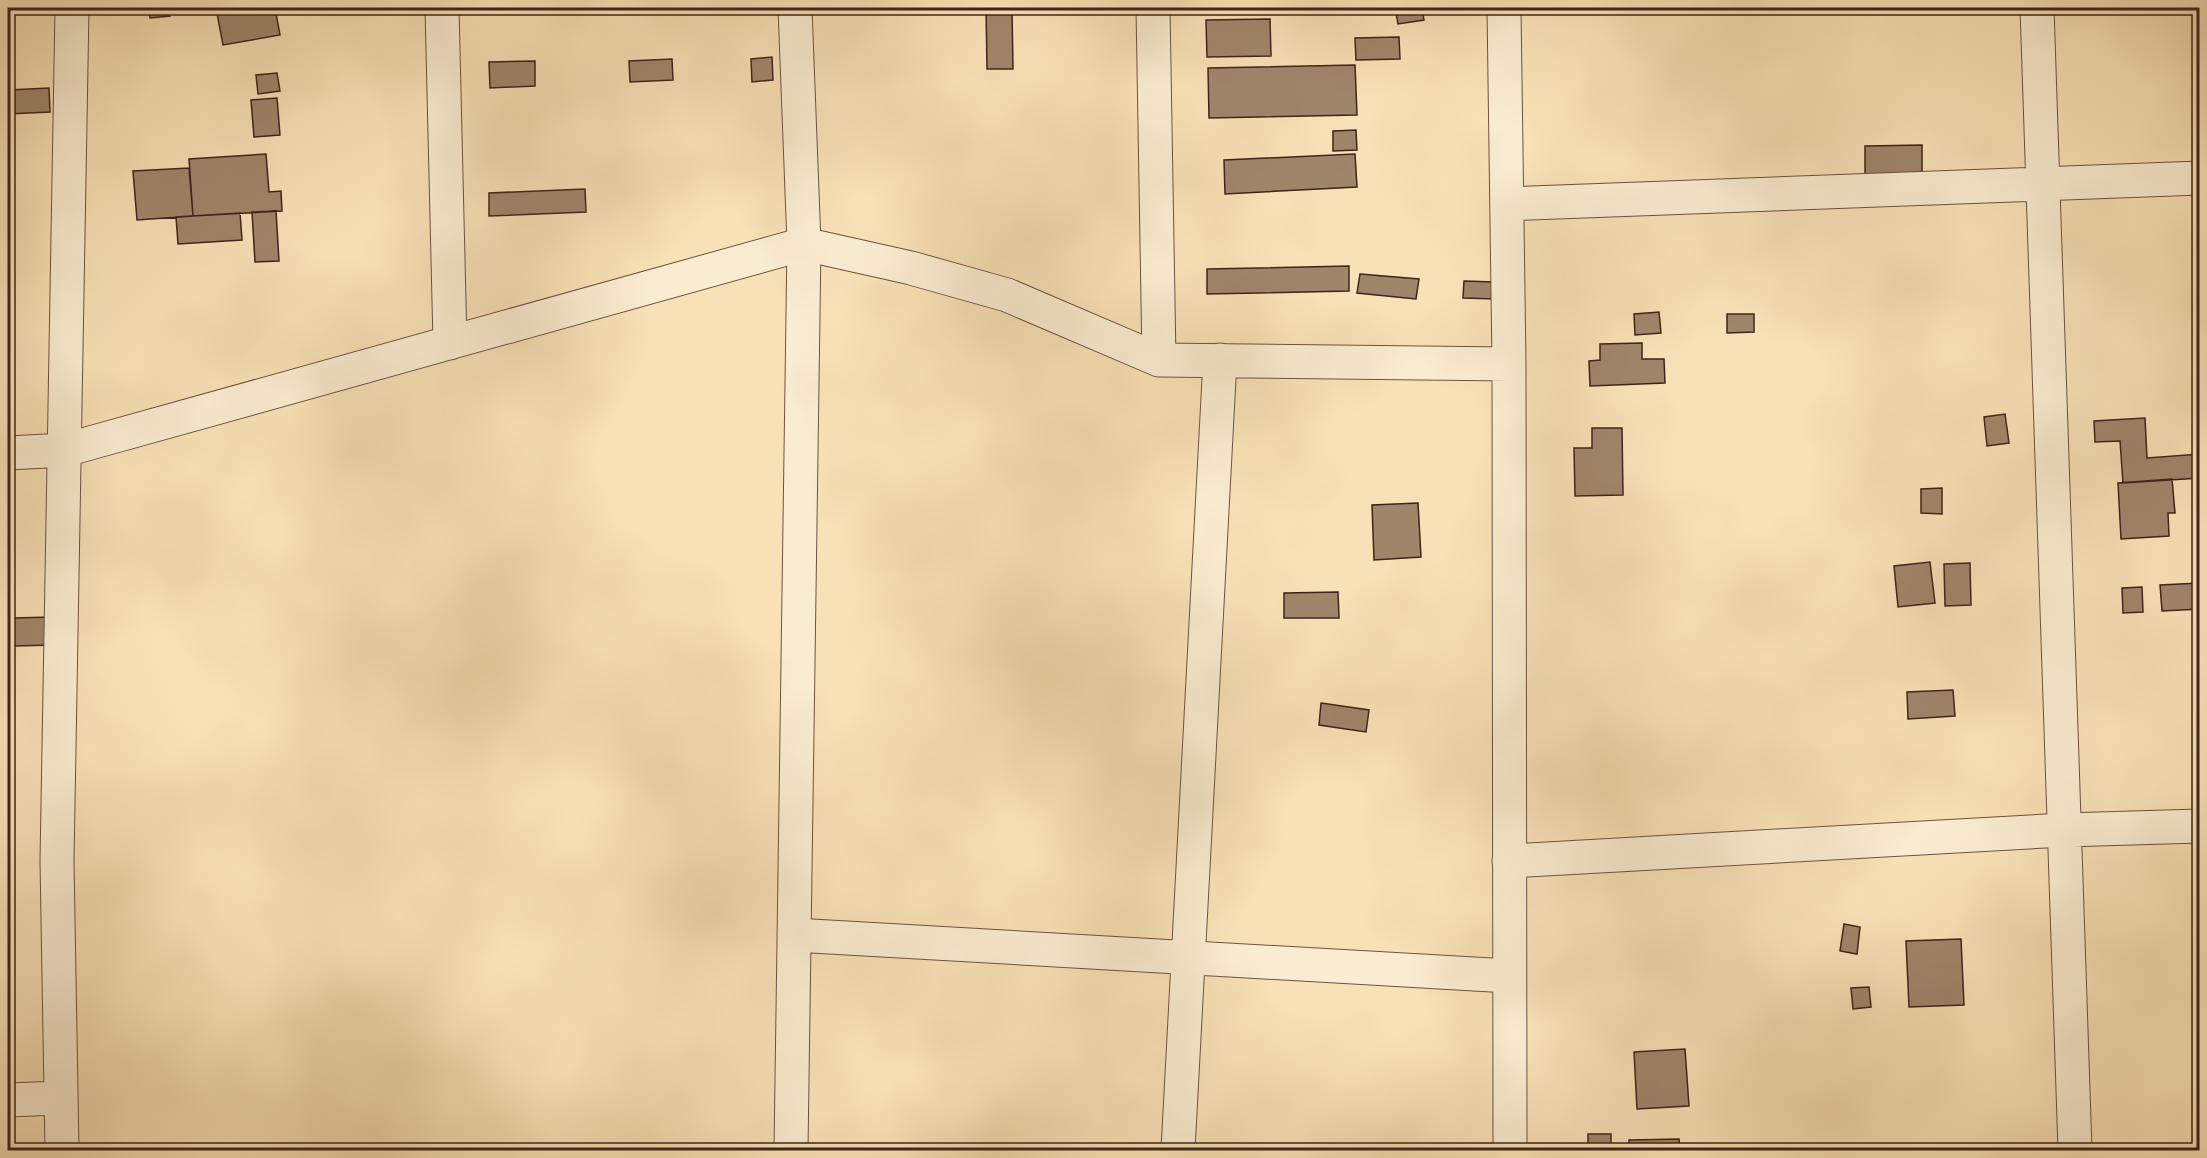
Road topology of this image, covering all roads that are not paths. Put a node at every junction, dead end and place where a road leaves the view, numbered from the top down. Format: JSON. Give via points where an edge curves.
{"nodes":[{"id":1,"x":72,"y":8,"type":"edge"},
{"id":2,"x":442,"y":8,"type":"edge"},
{"id":3,"x":795,"y":8,"type":"edge"},
{"id":4,"x":1153,"y":8,"type":"edge"},
{"id":5,"x":1504,"y":8,"type":"edge"},
{"id":6,"x":2037,"y":8,"type":"edge"},
{"id":7,"x":2199,"y":178,"type":"edge"},
{"id":8,"x":2043,"y":184,"type":"junction"},
{"id":9,"x":1507,"y":204,"type":"junction"},
{"id":10,"x":804,"y":244,"type":"junction"},
{"id":11,"x":450,"y":343,"type":"junction"},
{"id":12,"x":1159,"y":360,"type":"junction"},
{"id":13,"x":1220,"y":360,"type":"junction"},
{"id":14,"x":1509,"y":364,"type":"junction"},
{"id":15,"x":65,"y":450,"type":"junction"},
{"id":16,"x":8,"y":453,"type":"edge"},
{"id":17,"x":2199,"y":826,"type":"edge"},
{"id":18,"x":2064,"y":830,"type":"junction"},
{"id":19,"x":1509,"y":861,"type":"junction"},
{"id":20,"x":794,"y":935,"type":"junction"},
{"id":21,"x":1188,"y":957,"type":"junction"},
{"id":22,"x":1509,"y":976,"type":"junction"},
{"id":23,"x":60,"y":1098,"type":"junction"},
{"id":24,"x":8,"y":1100,"type":"edge"},
{"id":25,"x":62,"y":1150,"type":"edge"},
{"id":26,"x":791,"y":1150,"type":"edge"},
{"id":27,"x":1178,"y":1150,"type":"edge"},
{"id":28,"x":1509,"y":1150,"type":"edge"},
{"id":29,"x":2074,"y":1150,"type":"edge"}],
"edges":[{"from":1,"to":15,"type":"street"},
{"from":2,"to":11,"type":"street"},
{"from":3,"to":10,"type":"street"},
{"from":4,"to":12,"type":"street"},
{"from":5,"to":9,"type":"street"},
{"from":6,"to":8,"type":"street"},
{"from":7,"to":8,"type":"street"},
{"from":8,"to":9,"type":"street"},
{"from":8,"to":18,"type":"street"},
{"from":9,"to":14,"type":"street"},
{"from":10,"to":11,"type":"street"},
{"from":10,"to":12,"type":"street","via":[[1007,295]]},
{"from":10,"to":20,"type":"street"},
{"from":11,"to":15,"type":"street"},
{"from":12,"to":13,"type":"street"},
{"from":13,"to":14,"type":"street"},
{"from":13,"to":21,"type":"street"},
{"from":14,"to":19,"type":"street"},
{"from":15,"to":16,"type":"street"},
{"from":15,"to":23,"type":"street","via":[[57,861]]},
{"from":17,"to":18,"type":"street"},
{"from":18,"to":19,"type":"street"},
{"from":18,"to":29,"type":"street"},
{"from":19,"to":22,"type":"street"},
{"from":20,"to":21,"type":"street"},
{"from":20,"to":26,"type":"street"},
{"from":21,"to":22,"type":"street"},
{"from":21,"to":27,"type":"street"},
{"from":22,"to":28,"type":"street"},
{"from":23,"to":24,"type":"street"},
{"from":23,"to":25,"type":"street"}]}
